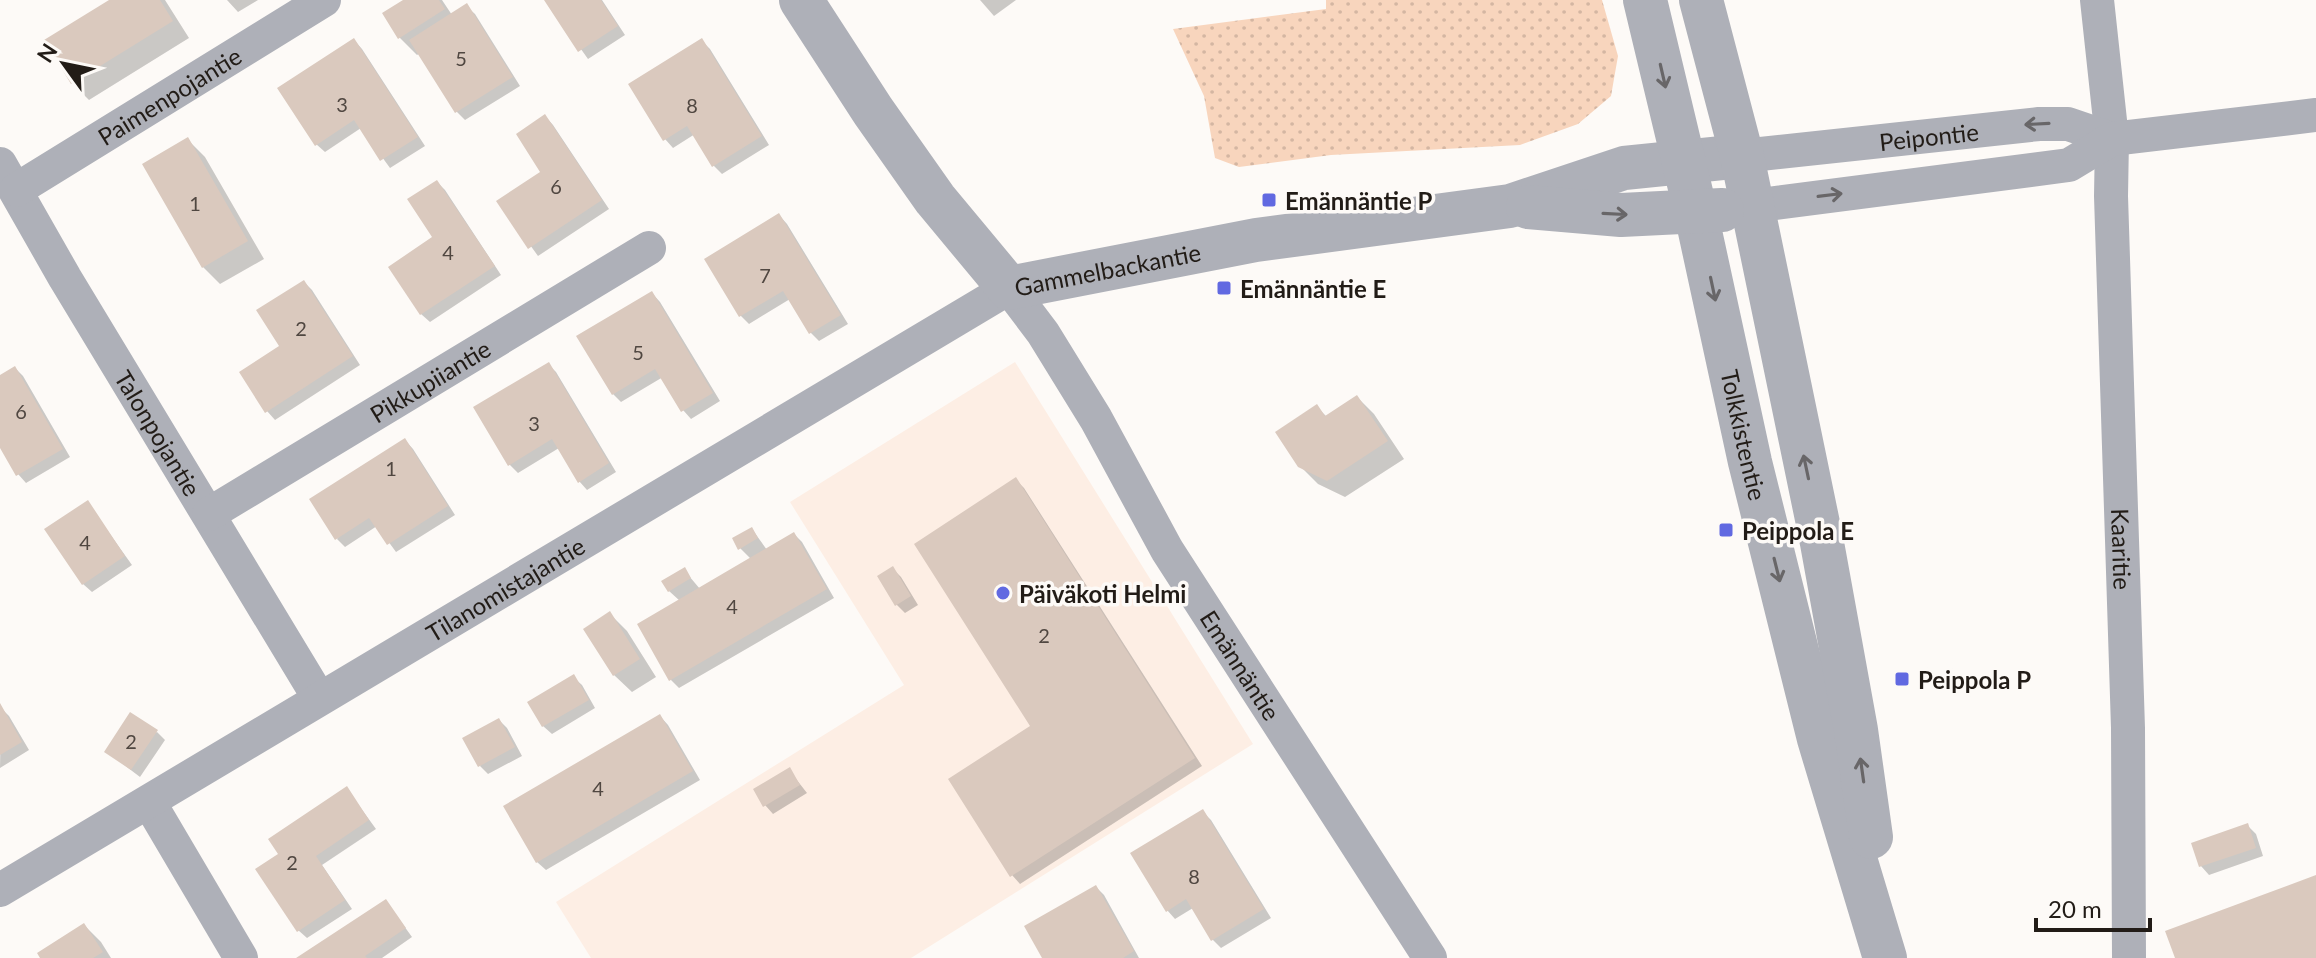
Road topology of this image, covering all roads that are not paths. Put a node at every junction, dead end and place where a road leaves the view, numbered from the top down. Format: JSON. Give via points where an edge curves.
{"nodes":[{"id":1,"x":324,"y":0,"type":"edge"},
{"id":2,"x":801,"y":0,"type":"edge"},
{"id":3,"x":1645,"y":0,"type":"edge"},
{"id":4,"x":1701,"y":0,"type":"edge"},
{"id":5,"x":2097,"y":0,"type":"edge"},
{"id":6,"x":2316,"y":115,"type":"edge"},
{"id":7,"x":2112,"y":139,"type":"junction"},
{"id":8,"x":1742,"y":156,"type":"junction"},
{"id":9,"x":1684,"y":163,"type":"junction"},
{"id":10,"x":8,"y":177,"type":"edge"},
{"id":11,"x":1510,"y":206,"type":"junction"},
{"id":12,"x":1752,"y":206,"type":"junction"},
{"id":13,"x":1696,"y":213,"type":"junction"},
{"id":14,"x":649,"y":248,"type":"dead end"},
{"id":15,"x":1009,"y":288,"type":"junction"},
{"id":16,"x":209,"y":514,"type":"junction"},
{"id":17,"x":319,"y":698,"type":"junction"},
{"id":18,"x":149,"y":802,"type":"junction"},
{"id":19,"x":0,"y":890,"type":"edge"},
{"id":20,"x":241,"y":958,"type":"edge"},
{"id":21,"x":1430,"y":958,"type":"edge"},
{"id":22,"x":1887,"y":958,"type":"edge"},
{"id":23,"x":2129,"y":958,"type":"edge"}],
"edges":[{"from":1,"to":10,"type":"street","name":"Paimenpojantie"},
{"from":2,"to":15,"type":"street","name":"Gammelbackantie","via":[[935,199]]},
{"from":3,"to":9,"type":"street","name":"Tolkkistentie","one_way":true},
{"from":4,"to":8,"type":"street","name":"Tolkkistentie"},
{"from":5,"to":7,"type":"street","name":"Kaaritie"},
{"from":6,"to":7,"type":"street","name":"Peipontie"},
{"from":7,"to":8,"type":"street","name":"Peipontie","one_way":true,"via":[[2068,124],[2039,124]]},
{"from":12,"to":7,"type":"street","name":"Peipontie","one_way":true,"via":[[2069,165]]},
{"from":7,"to":23,"type":"street","name":"Kaaritie"},
{"from":8,"to":9,"type":"street","name":"Gammelbackantie"},
{"from":8,"to":12,"type":"street","name":"Tolkkistentie"},
{"from":9,"to":11,"type":"street","name":"Gammelbackantie","via":[[1624,168]]},
{"from":9,"to":13,"type":"street","name":"Tolkkistentie"},
{"from":10,"to":16,"type":"street","name":"Talonpojantie"},
{"from":11,"to":13,"type":"street","name":"Gammelbackantie","one_way":true,"via":[[1621,215]]},
{"from":11,"to":15,"type":"street","name":"Gammelbackantie","via":[[1256,240]]},
{"from":12,"to":13,"type":"street","name":"Gammelbackantie"},
{"from":22,"to":12,"type":"street","name":"Tolkkistentie","one_way":true,"via":[[1856,730]]},
{"from":13,"to":22,"type":"street","name":"Tolkkistentie","one_way":true,"via":[[1750,462],[1819,739]]},
{"from":14,"to":16,"type":"street","name":"Pikkupiiantie"},
{"from":15,"to":17,"type":"street","name":"Tilanomistajantie"},
{"from":15,"to":21,"type":"street","name":"Emännäntie","via":[[1096,419],[1174,562]]},
{"from":16,"to":17,"type":"street","name":"Talonpojantie"},
{"from":17,"to":18,"type":"street","name":"Tilanomistajantie"},
{"from":18,"to":19,"type":"street","name":"Tilanomistajantie"},
{"from":18,"to":20,"type":"street"}]}
